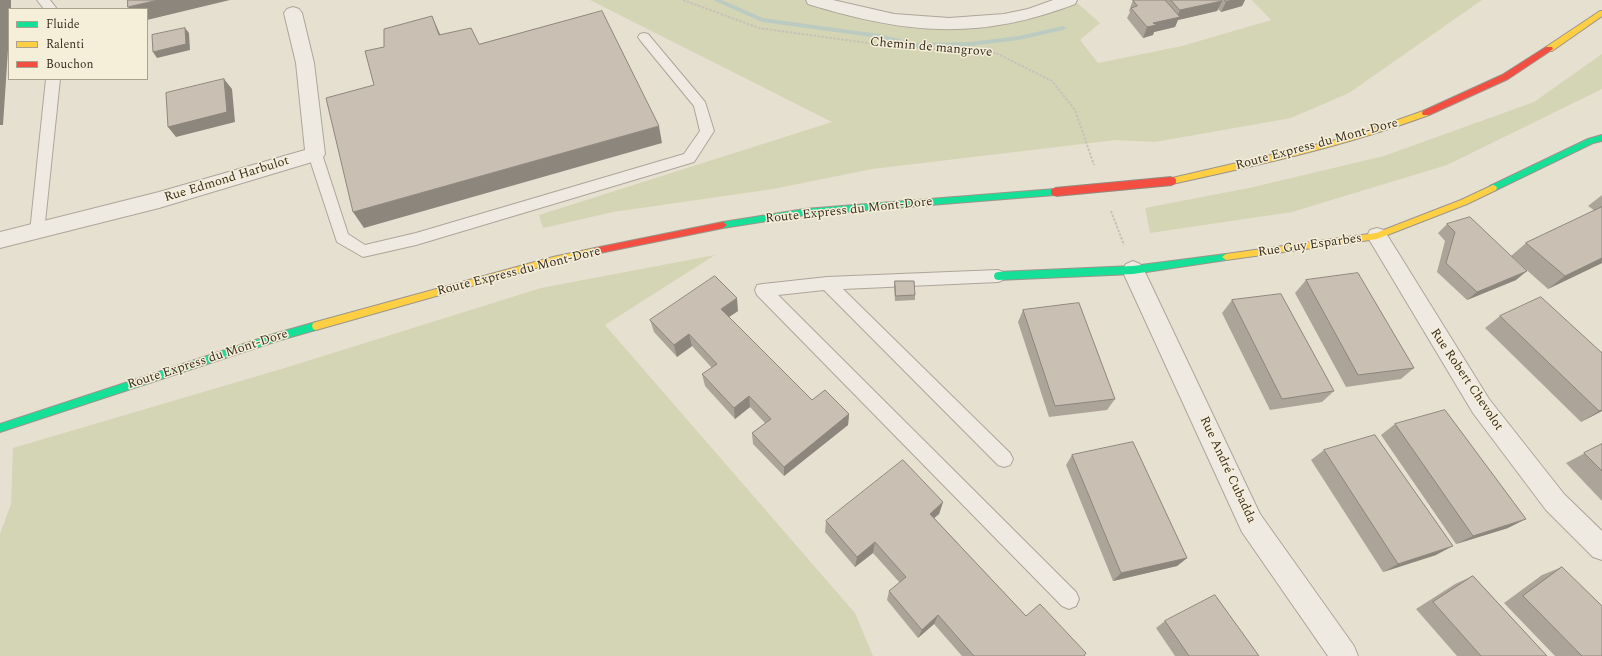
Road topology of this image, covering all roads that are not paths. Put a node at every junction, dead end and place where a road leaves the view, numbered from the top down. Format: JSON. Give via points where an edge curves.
{"nodes":[{"id":1,"x":43,"y":0,"type":"edge"},
{"id":2,"x":814,"y":0,"type":"edge"},
{"id":3,"x":1069,"y":0,"type":"edge"},
{"id":4,"x":50,"y":8,"type":"edge"},
{"id":5,"x":293,"y":13,"type":"dead end"},
{"id":6,"x":1602,"y":13,"type":"edge"},
{"id":7,"x":644,"y":37,"type":"dead end"},
{"id":8,"x":53,"y":80,"type":"edge"},
{"id":9,"x":1602,"y":138,"type":"edge"},
{"id":10,"x":315,"y":154,"type":"junction"},
{"id":11,"x":37,"y":232,"type":"junction"},
{"id":12,"x":1377,"y":236,"type":"junction"},
{"id":13,"x":0,"y":240,"type":"edge"},
{"id":14,"x":1133,"y":270,"type":"junction"},
{"id":15,"x":998,"y":276,"type":"joint"},
{"id":16,"x":827,"y":282,"type":"junction"},
{"id":17,"x":0,"y":428,"type":"edge"},
{"id":18,"x":1004,"y":459,"type":"dead end"},
{"id":19,"x":1602,"y":548,"type":"edge"},
{"id":20,"x":1069,"y":599,"type":"dead end"},
{"id":21,"x":1344,"y":656,"type":"edge"}],
"edges":[{"from":1,"to":4,"type":"lane"},
{"from":2,"to":3,"type":"street","via":[[872,17],[920,23],[959,24],[1031,14]]},
{"from":5,"to":10,"type":"street","via":[[305,63]]},
{"from":6,"to":17,"type":"main road","name":"Route Express du Mont-Dore","bridge":true,"via":[[1505,77],[1439,108],[1404,122],[1304,151],[1172,181],[805,212],[689,231],[553,260],[277,337]]},
{"from":7,"to":10,"type":"lane","via":[[700,105],[707,132],[689,158],[416,239],[363,251],[342,238]]},
{"from":8,"to":11,"type":"lane"},
{"from":9,"to":12,"type":"main road","name":"Rue Guy Esparbes","via":[[1464,202]]},
{"from":10,"to":11,"type":"street","name":"Rue Edmond Harbulot","via":[[159,200]]},
{"from":11,"to":13,"type":"street","name":"Rue Edmond Harbulot"},
{"from":12,"to":14,"type":"main road","name":"Rue Guy Esparbes"},
{"from":12,"to":19,"type":"street","name":"Rue Robert Chevolot","via":[[1481,406],[1555,502]]},
{"from":14,"to":15,"type":"main road","name":"Rue Guy Esparbes"},
{"from":14,"to":21,"type":"street","name":"Rue André Cubadda","via":[[1251,523]]},
{"from":15,"to":16,"type":"lane"},
{"from":16,"to":18,"type":"lane"},
{"from":16,"to":20,"type":"lane","via":[[763,290]]}]}
